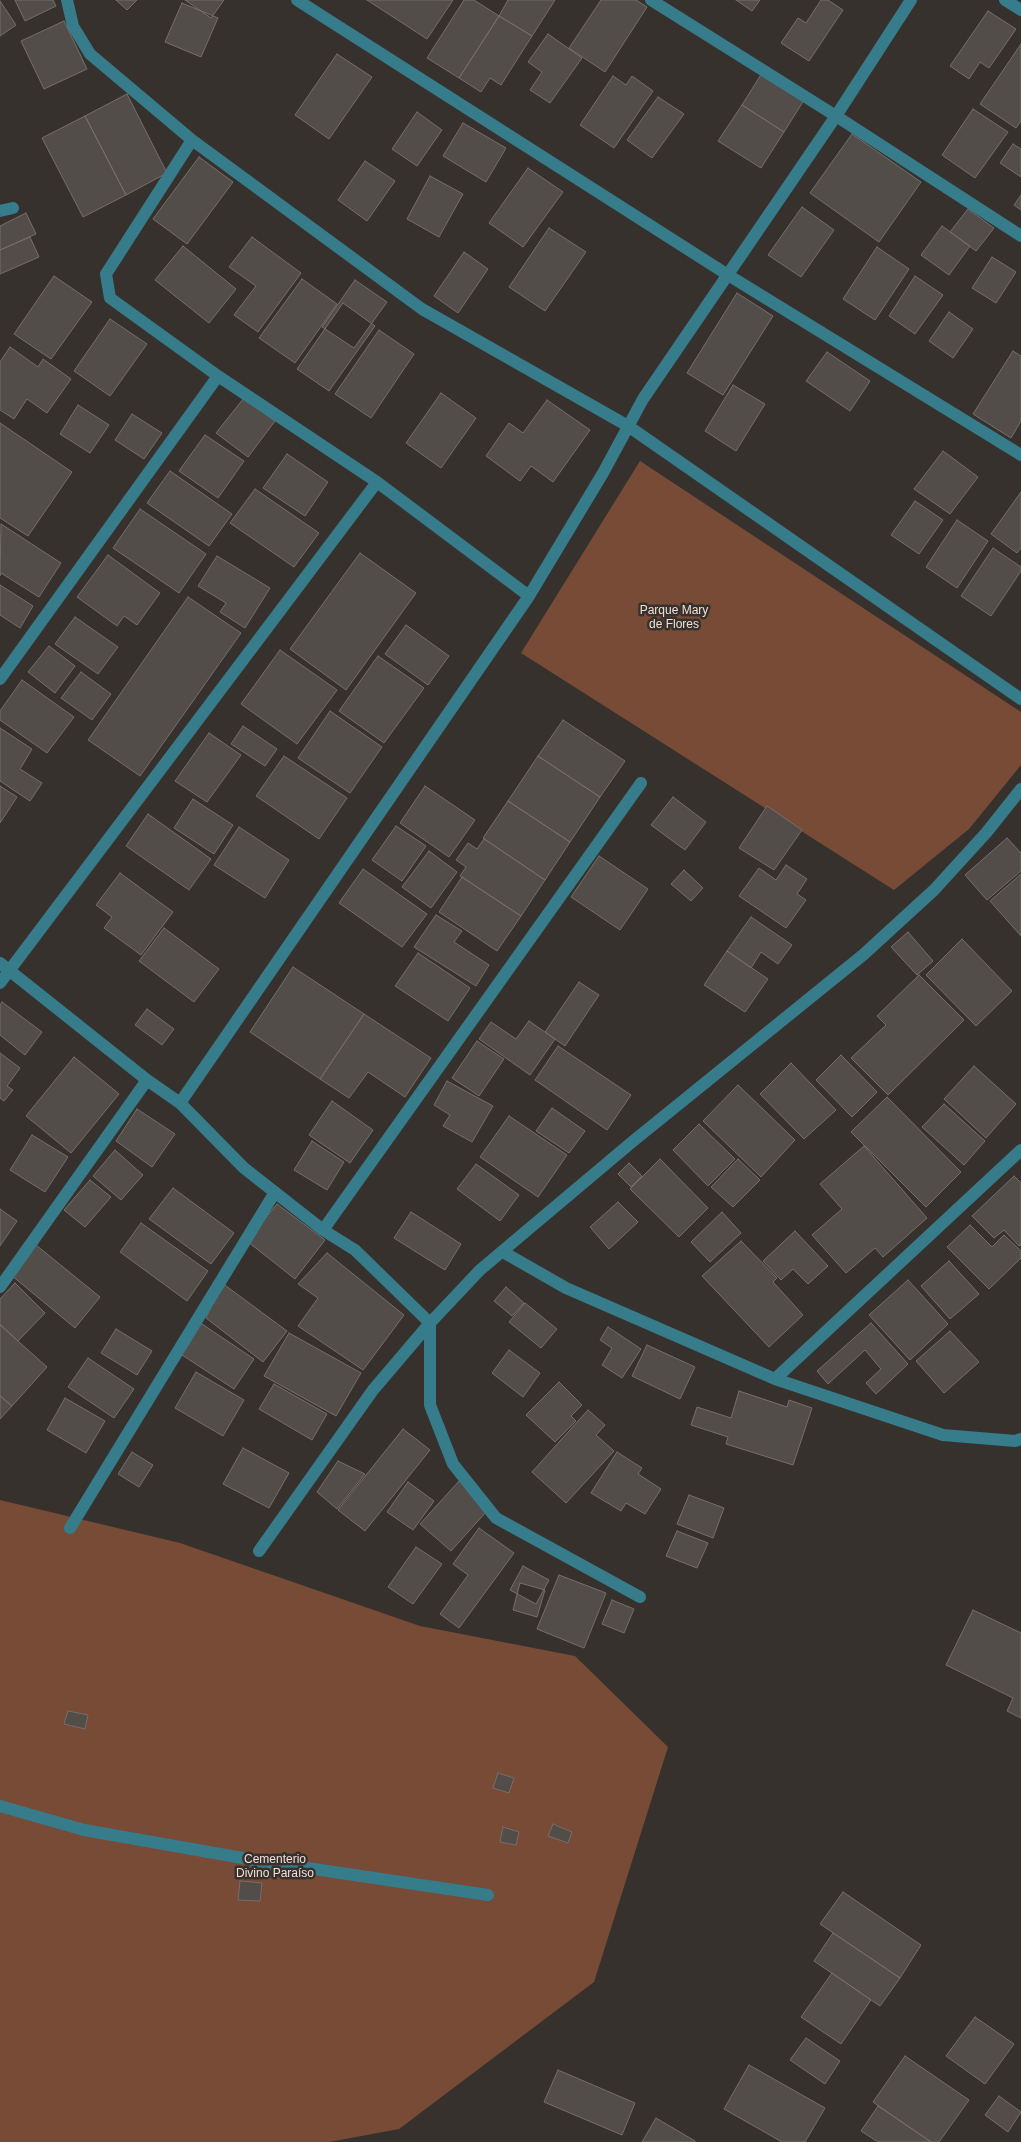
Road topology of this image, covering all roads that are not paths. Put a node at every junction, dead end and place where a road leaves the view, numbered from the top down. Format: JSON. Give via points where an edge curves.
{"nodes":[{"id":1,"x":67,"y":0,"type":"edge"},
{"id":2,"x":297,"y":0,"type":"edge"},
{"id":3,"x":651,"y":0,"type":"edge"},
{"id":4,"x":910,"y":0,"type":"edge"},
{"id":5,"x":836,"y":116,"type":"junction"},
{"id":6,"x":192,"y":140,"type":"junction"},
{"id":7,"x":14,"y":208,"type":"dead end"},
{"id":8,"x":0,"y":211,"type":"edge"},
{"id":9,"x":1021,"y":236,"type":"edge"},
{"id":10,"x":728,"y":275,"type":"junction"},
{"id":11,"x":218,"y":376,"type":"junction"},
{"id":12,"x":628,"y":426,"type":"junction"},
{"id":13,"x":1021,"y":455,"type":"edge"},
{"id":14,"x":377,"y":482,"type":"junction"},
{"id":15,"x":529,"y":596,"type":"junction"},
{"id":16,"x":0,"y":679,"type":"edge"},
{"id":17,"x":1021,"y":699,"type":"edge"},
{"id":18,"x":641,"y":783,"type":"dead end"},
{"id":19,"x":1021,"y":789,"type":"edge"},
{"id":20,"x":5,"y":967,"type":"edge"},
{"id":21,"x":0,"y":983,"type":"edge"},
{"id":22,"x":147,"y":1080,"type":"junction"},
{"id":23,"x":180,"y":1103,"type":"junction"},
{"id":24,"x":1021,"y":1150,"type":"edge"},
{"id":25,"x":275,"y":1192,"type":"junction"},
{"id":26,"x":323,"y":1230,"type":"junction"},
{"id":27,"x":503,"y":1252,"type":"junction"},
{"id":28,"x":0,"y":1288,"type":"edge"},
{"id":29,"x":430,"y":1323,"type":"junction"},
{"id":30,"x":775,"y":1379,"type":"junction"},
{"id":31,"x":1021,"y":1439,"type":"edge"},
{"id":32,"x":70,"y":1528,"type":"dead end"},
{"id":33,"x":259,"y":1551,"type":"dead end"},
{"id":34,"x":640,"y":1598,"type":"dead end"},
{"id":35,"x":0,"y":1806,"type":"edge"},
{"id":36,"x":488,"y":1895,"type":"dead end"}],
"edges":[{"from":1,"to":6,"type":"street","via":[[73,26],[90,54]]},
{"from":2,"to":10,"type":"street"},
{"from":3,"to":5,"type":"street"},
{"from":4,"to":5,"type":"street"},
{"from":5,"to":9,"type":"street"},
{"from":5,"to":10,"type":"street"},
{"from":6,"to":11,"type":"street","via":[[106,274],[110,298]]},
{"from":6,"to":12,"type":"street","via":[[422,309]]},
{"from":7,"to":8,"type":"street"},
{"from":10,"to":12,"type":"street"},
{"from":10,"to":13,"type":"street"},
{"from":11,"to":14,"type":"street"},
{"from":11,"to":16,"type":"street"},
{"from":12,"to":15,"type":"street"},
{"from":12,"to":17,"type":"street"},
{"from":14,"to":15,"type":"street"},
{"from":14,"to":20,"type":"street"},
{"from":15,"to":23,"type":"street"},
{"from":18,"to":26,"type":"street"},
{"from":19,"to":27,"type":"street","via":[[934,890],[863,955],[632,1142]]},
{"from":20,"to":21,"type":"street"},
{"from":20,"to":22,"type":"street"},
{"from":22,"to":23,"type":"street"},
{"from":22,"to":28,"type":"street"},
{"from":23,"to":25,"type":"street","via":[[244,1168]]},
{"from":24,"to":30,"type":"street"},
{"from":25,"to":26,"type":"street"},
{"from":25,"to":32,"type":"street"},
{"from":26,"to":29,"type":"street","via":[[354,1250]]},
{"from":27,"to":29,"type":"street","via":[[480,1270]]},
{"from":27,"to":30,"type":"street","via":[[566,1288]]},
{"from":29,"to":33,"type":"street","via":[[372,1390]]},
{"from":29,"to":34,"type":"street","via":[[430,1405],[453,1464],[496,1518]]},
{"from":30,"to":31,"type":"street","via":[[943,1435]]},
{"from":35,"to":36,"type":"street","via":[[84,1830],[254,1860]]}]}
